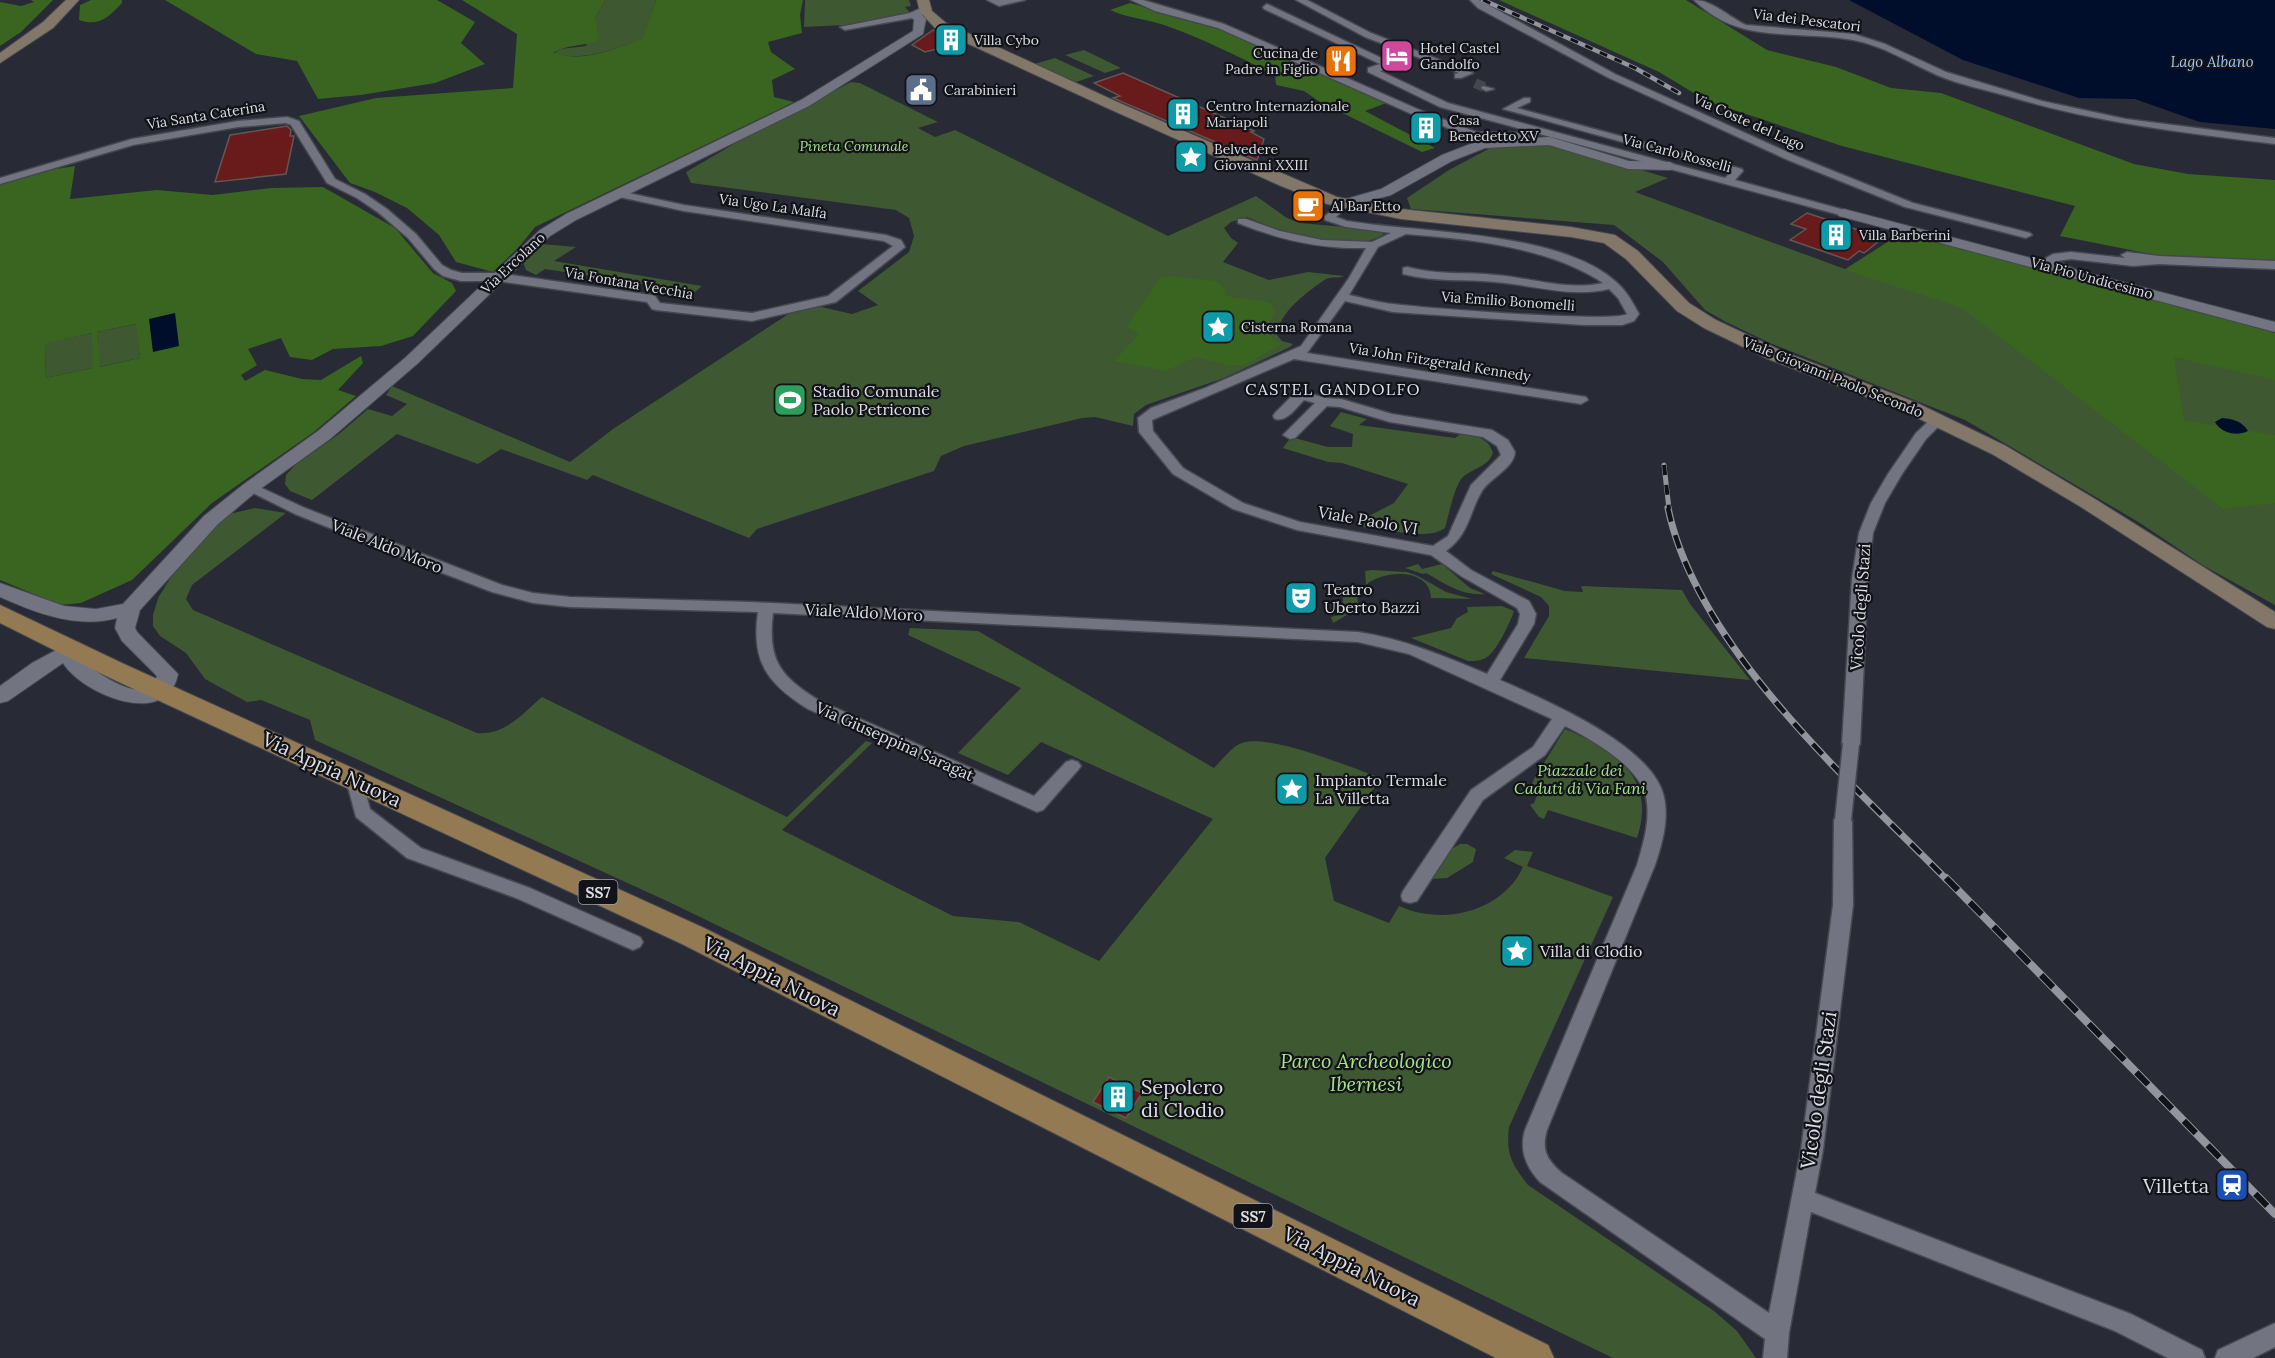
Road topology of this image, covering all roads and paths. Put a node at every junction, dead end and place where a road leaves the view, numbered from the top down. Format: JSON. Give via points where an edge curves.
{"nodes":[{"id":1,"x":73,"y":0,"type":"edge"},
{"id":2,"x":991,"y":0,"type":"edge"},
{"id":3,"x":1021,"y":0,"type":"edge"},
{"id":4,"x":1135,"y":0,"type":"edge"},
{"id":5,"x":1298,"y":0,"type":"edge"},
{"id":6,"x":1474,"y":0,"type":"edge"},
{"id":7,"x":1698,"y":0,"type":"edge"},
{"id":8,"x":921,"y":8,"type":"edge"},
{"id":9,"x":845,"y":27,"type":"dead end"},
{"id":10,"x":0,"y":59,"type":"edge"},
{"id":11,"x":1398,"y":62,"type":"junction"},
{"id":12,"x":1458,"y":76,"type":"junction"},
{"id":13,"x":1475,"y":83,"type":"tunnel mouth"},
{"id":14,"x":1527,"y":100,"type":"dead end"},
{"id":15,"x":1550,"y":141,"type":"junction"},
{"id":16,"x":2275,"y":141,"type":"edge"},
{"id":17,"x":1670,"y":166,"type":"junction"},
{"id":18,"x":0,"y":181,"type":"edge"},
{"id":19,"x":1727,"y":182,"type":"junction"},
{"id":20,"x":1386,"y":192,"type":"junction"},
{"id":21,"x":619,"y":194,"type":"junction"},
{"id":22,"x":1344,"y":204,"type":"junction"},
{"id":23,"x":1371,"y":210,"type":"junction"},
{"id":24,"x":1844,"y":213,"type":"joint"},
{"id":25,"x":1242,"y":221,"type":"dead end"},
{"id":26,"x":1403,"y":222,"type":"junction"},
{"id":27,"x":2026,"y":235,"type":"dead end"},
{"id":28,"x":1374,"y":245,"type":"junction"},
{"id":29,"x":2127,"y":255,"type":"dead end"},
{"id":30,"x":884,"y":260,"type":"joint"},
{"id":31,"x":2159,"y":260,"type":"junction"},
{"id":32,"x":2275,"y":265,"type":"edge"},
{"id":33,"x":1407,"y":271,"type":"dead end"},
{"id":34,"x":498,"y":277,"type":"junction"},
{"id":35,"x":2085,"y":277,"type":"junction"},
{"id":36,"x":1611,"y":285,"type":"junction"},
{"id":37,"x":1343,"y":297,"type":"junction"},
{"id":38,"x":2275,"y":327,"type":"edge"},
{"id":39,"x":1295,"y":355,"type":"junction"},
{"id":40,"x":1581,"y":400,"type":"dead end"},
{"id":41,"x":1324,"y":402,"type":"junction"},
{"id":42,"x":1280,"y":416,"type":"dead end"},
{"id":43,"x":1938,"y":420,"type":"junction"},
{"id":44,"x":1290,"y":435,"type":"dead end"},
{"id":45,"x":250,"y":488,"type":"junction"},
{"id":46,"x":1436,"y":551,"type":"junction"},
{"id":47,"x":0,"y":590,"type":"edge"},
{"id":48,"x":134,"y":602,"type":"junction"},
{"id":49,"x":766,"y":608,"type":"junction"},
{"id":50,"x":0,"y":613,"type":"edge"},
{"id":51,"x":2275,"y":622,"type":"edge"},
{"id":52,"x":73,"y":648,"type":"junction"},
{"id":53,"x":1489,"y":684,"type":"junction"},
{"id":54,"x":159,"y":689,"type":"junction"},
{"id":55,"x":0,"y":696,"type":"edge"},
{"id":56,"x":1562,"y":717,"type":"junction"},
{"id":57,"x":1072,"y":766,"type":"dead end"},
{"id":58,"x":355,"y":780,"type":"junction"},
{"id":59,"x":1410,"y":896,"type":"dead end"},
{"id":60,"x":633,"y":942,"type":"dead end"},
{"id":61,"x":1802,"y":1198,"type":"junction"},
{"id":62,"x":1777,"y":1333,"type":"junction"},
{"id":63,"x":2275,"y":1335,"type":"edge"},
{"id":64,"x":1535,"y":1358,"type":"edge"},
{"id":65,"x":1775,"y":1358,"type":"edge"},
{"id":66,"x":2193,"y":1358,"type":"edge"},
{"id":67,"x":2227,"y":1358,"type":"edge"}],
"edges":[{"from":1,"to":10,"type":"main road","via":[[48,25]]},
{"from":2,"to":3,"type":"street"},
{"from":4,"to":15,"type":"street","via":[[1221,27],[1475,135],[1531,135]]},
{"from":5,"to":11,"type":"street","via":[[1267,7]]},
{"from":5,"to":12,"type":"street","via":[[1368,35],[1468,73]]},
{"from":6,"to":27,"type":"street","name":"Via Coste del Lago","via":[[1612,76],[1792,158],[1908,205]]},
{"from":7,"to":16,"type":"street","name":"Via dei Pescatori","via":[[1744,27],[1854,37],[1999,92],[2075,112]]},
{"from":8,"to":9,"type":"street"},
{"from":8,"to":21,"type":"street","name":"Via Ercolano","via":[[919,32],[870,64],[805,103]]},
{"from":8,"to":22,"type":"main road","name":"Viale Giovanni Paolo Secondo","via":[[941,26],[1287,183]]},
{"from":11,"to":12,"type":"street","via":[[1413,58]]},
{"from":11,"to":17,"type":"street","name":"Via Carlo Rosselli","via":[[1371,70],[1442,104]]},
{"from":12,"to":13,"type":"street"},
{"from":14,"to":19,"type":"street","via":[[1508,109],[1738,171]]},
{"from":15,"to":17,"type":"street","via":[[1628,165]]},
{"from":15,"to":20,"type":"street","via":[[1470,148]]},
{"from":17,"to":19,"type":"street","name":"Via Carlo Rosselli"},
{"from":18,"to":34,"type":"street","name":"Via Santa Caterina","via":[[132,142],[248,123],[291,121],[331,181],[383,211],[412,236],[440,269],[461,277]]},
{"from":19,"to":24,"type":"street","name":"Via Carlo Rosselli"},
{"from":20,"to":22,"type":"street"},
{"from":20,"to":23,"type":"street"},
{"from":20,"to":26,"type":"street"},
{"from":21,"to":30,"type":"street","name":"Via Ugo La Malfa","via":[[684,208],[891,239],[898,247]]},
{"from":21,"to":34,"type":"street","name":"Via Ercolano","via":[[550,228]]},
{"from":22,"to":23,"type":"main road","name":"Viale Giovanni Paolo Secondo"},
{"from":22,"to":26,"type":"street","name":"Via Emilio Bonomelli","via":[[1329,218],[1345,223]]},
{"from":23,"to":26,"type":"main road","name":"Viale Giovanni Paolo Secondo"},
{"from":24,"to":35,"type":"street","name":"Via Pio Undicesimo"},
{"from":25,"to":28,"type":"street","via":[[1305,242]]},
{"from":26,"to":28,"type":"street"},
{"from":26,"to":36,"type":"street","name":"Via Emilio Bonomelli","via":[[1545,253],[1585,267]]},
{"from":26,"to":43,"type":"main road","name":"Viale Giovanni Paolo Secondo","via":[[1577,232],[1609,239],[1632,255],[1678,303],[1710,324],[1775,355]]},
{"from":28,"to":37,"type":"street"},
{"from":29,"to":31,"type":"street"},
{"from":30,"to":34,"type":"street","name":"Via Fontana Vecchia","via":[[832,299],[752,317],[656,306],[651,299]]},
{"from":31,"to":32,"type":"street"},
{"from":31,"to":35,"type":"street","via":[[2072,255],[2047,261]]},
{"from":33,"to":36,"type":"street","name":"Via Emilio Bonomelli","via":[[1428,276],[1498,279],[1572,291]]},
{"from":34,"to":45,"type":"street","name":"Via Ercolano","via":[[411,361],[324,435]]},
{"from":35,"to":38,"type":"street","name":"Via Pio Undicesimo"},
{"from":36,"to":37,"type":"street","name":"Via Emilio Bonomelli","via":[[1630,308],[1630,318],[1584,321],[1404,309]]},
{"from":37,"to":39,"type":"street","via":[[1308,346]]},
{"from":39,"to":40,"type":"street","name":"Via John Fitzgerald Kennedy"},
{"from":39,"to":46,"type":"street","name":"Viale Paolo VI","via":[[1156,411],[1146,418],[1146,432],[1178,471],[1238,506],[1296,526]]},
{"from":41,"to":42,"type":"street","via":[[1301,395]]},
{"from":41,"to":44,"type":"street"},
{"from":41,"to":46,"type":"street","via":[[1341,403],[1390,418],[1479,431],[1494,436],[1506,447],[1505,460],[1473,492],[1457,534]]},
{"from":43,"to":51,"type":"main road","name":"Viale Giovanni Paolo Secondo","via":[[2045,476]]},
{"from":43,"to":61,"type":"street","name":"Vicolo degli Stazi","bridge":true,"via":[[1921,436],[1895,474],[1866,533],[1843,820],[1843,905],[1812,1150]]},
{"from":45,"to":48,"type":"street","name":"Via Ercolano","via":[[211,520]]},
{"from":45,"to":49,"type":"street","name":"Viale Aldo Moro","via":[[514,594],[570,602]]},
{"from":46,"to":53,"type":"street","name":"Viale Paolo VI","via":[[1466,573],[1518,601],[1527,611],[1523,629]]},
{"from":47,"to":48,"type":"street","via":[[76,616],[104,615]]},
{"from":48,"to":54,"type":"street","via":[[125,628],[168,674]]},
{"from":49,"to":53,"type":"street","name":"Viale Aldo Moro","via":[[1358,637],[1415,650]]},
{"from":49,"to":57,"type":"street","name":"Via Giuseppina Saragat","via":[[762,640],[769,664],[787,687],[814,705],[1037,805]]},
{"from":50,"to":52,"type":"main road","name":"Via Appia Nuova","number":"SS7"},
{"from":52,"to":54,"type":"main road","name":"Via Appia Nuova","number":"SS7"},
{"from":52,"to":55,"type":"street"},
{"from":53,"to":56,"type":"street"},
{"from":54,"to":58,"type":"main road","name":"Via Appia Nuova","number":"SS7"},
{"from":56,"to":59,"type":"street","via":[[1539,751],[1477,795]]},
{"from":56,"to":62,"type":"street","via":[[1615,747],[1640,769],[1653,790],[1654,835],[1646,866],[1536,1130],[1533,1154],[1554,1180]]},
{"from":58,"to":60,"type":"street","via":[[363,812],[414,852],[523,893]]},
{"from":58,"to":64,"type":"main road","name":"Via Appia Nuova","number":"SS7","via":[[693,936]]},
{"from":61,"to":62,"type":"street","name":"Vicolo degli Stazi"},
{"from":61,"to":66,"type":"street","via":[[2122,1322]]},
{"from":62,"to":65,"type":"street","name":"Vicolo degli Stazi"},
{"from":63,"to":67,"type":"street"}]}
